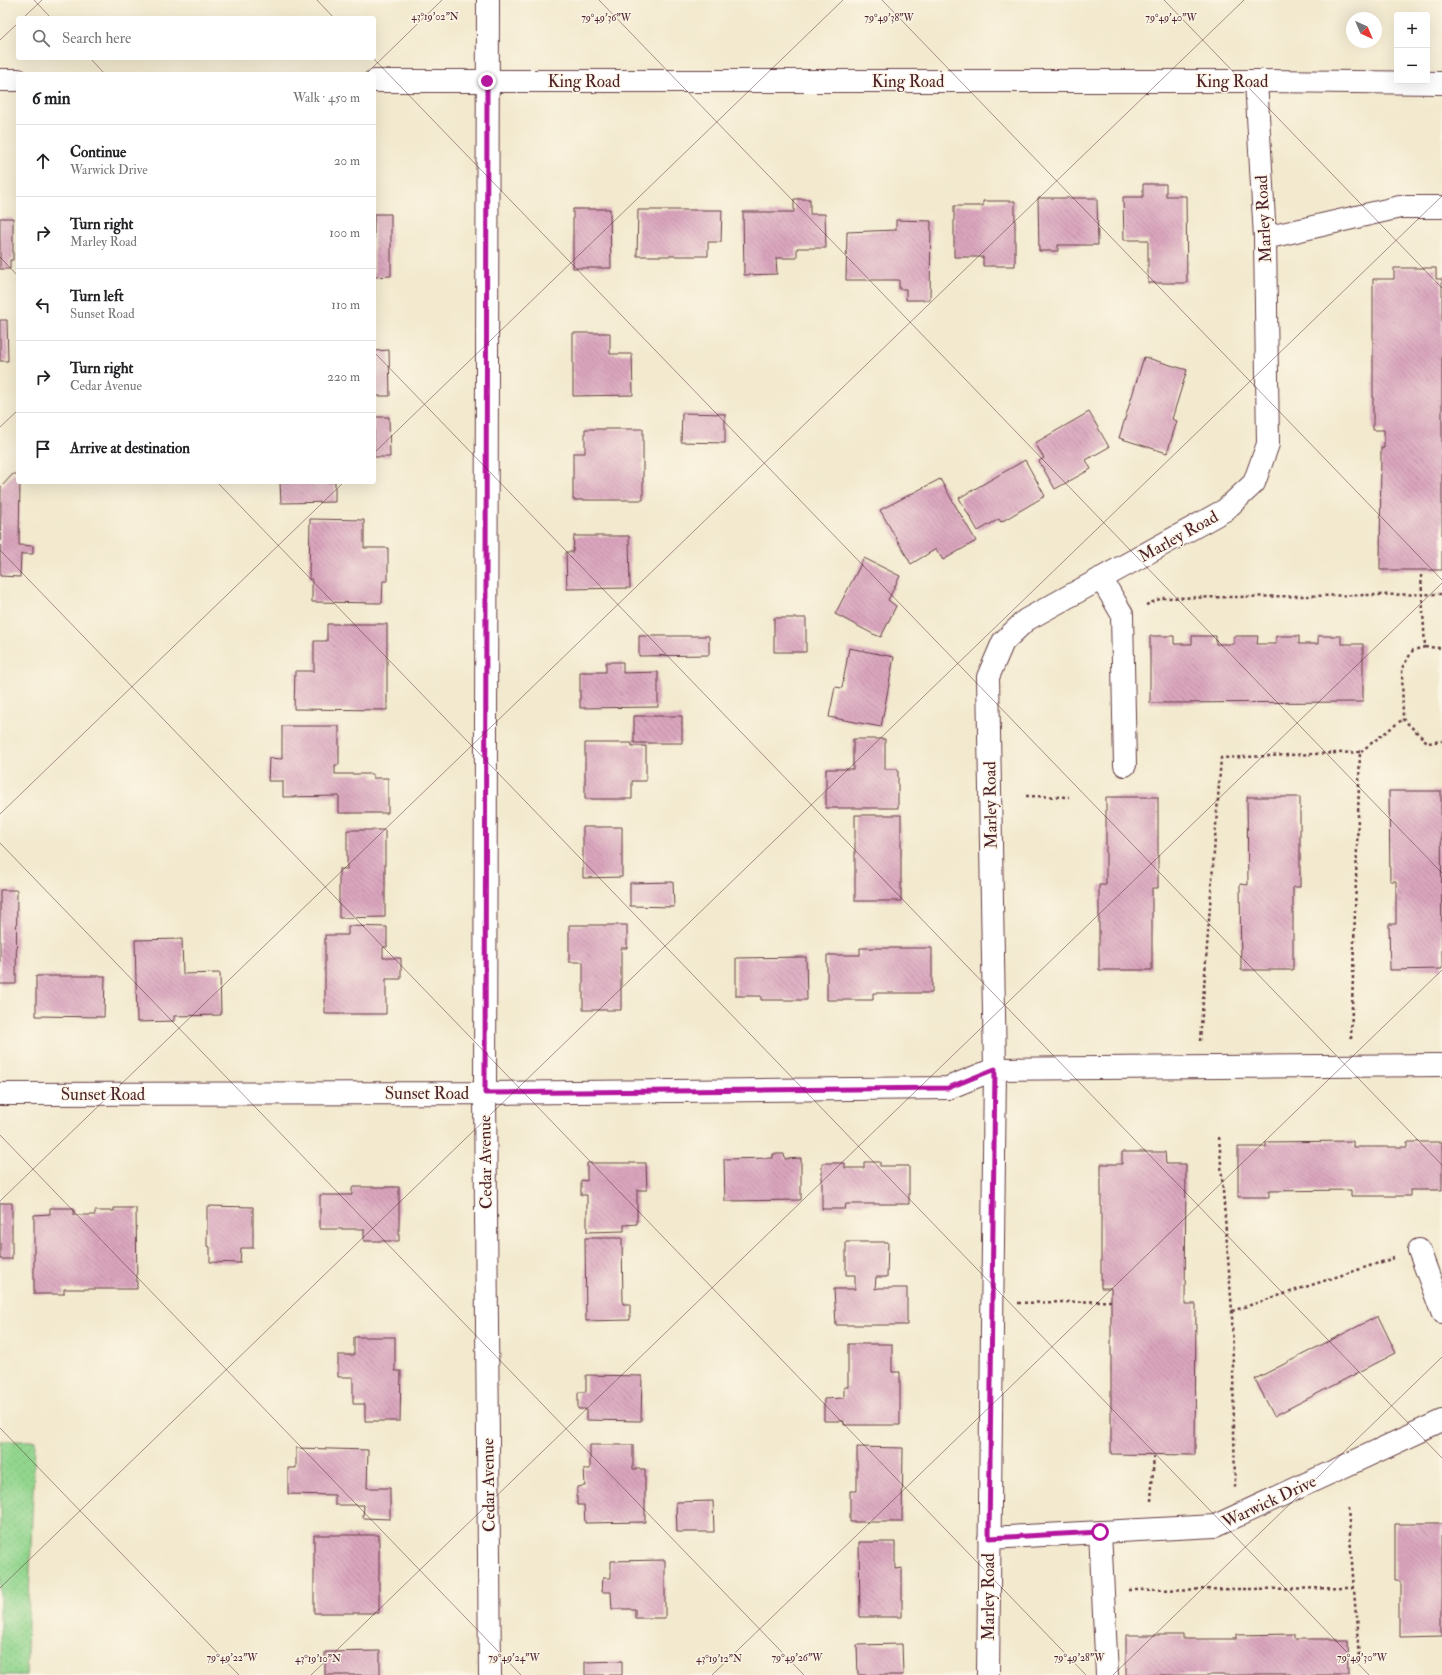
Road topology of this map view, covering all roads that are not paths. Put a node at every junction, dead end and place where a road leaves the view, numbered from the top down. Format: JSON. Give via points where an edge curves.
{"nodes":[{"id":1,"x":488,"y":0,"type":"edge"},
{"id":2,"x":0,"y":80,"type":"edge"},
{"id":3,"x":16,"y":80,"type":"edge"},
{"id":4,"x":376,"y":81,"type":"edge"},
{"id":5,"x":487,"y":81,"type":"junction"},
{"id":6,"x":1256,"y":81,"type":"junction"},
{"id":7,"x":1442,"y":83,"type":"edge"},
{"id":8,"x":1442,"y":207,"type":"edge"},
{"id":9,"x":1265,"y":238,"type":"junction"},
{"id":10,"x":1101,"y":578,"type":"junction"},
{"id":11,"x":1125,"y":765,"type":"dead end"},
{"id":12,"x":1442,"y":1065,"type":"edge"},
{"id":13,"x":995,"y":1069,"type":"junction"},
{"id":14,"x":485,"y":1093,"type":"junction"},
{"id":15,"x":0,"y":1094,"type":"edge"},
{"id":16,"x":1419,"y":1250,"type":"road end"},
{"id":17,"x":1442,"y":1312,"type":"edge"},
{"id":18,"x":1441,"y":1424,"type":"edge"},
{"id":19,"x":1100,"y":1532,"type":"junction"},
{"id":20,"x":989,"y":1538,"type":"junction"},
{"id":21,"x":490,"y":1675,"type":"edge"},
{"id":22,"x":988,"y":1675,"type":"edge"},
{"id":23,"x":1107,"y":1675,"type":"edge"}],
"edges":[{"from":1,"to":5,"type":"street","name":"Cedar Avenue"},
{"from":2,"to":3,"type":"street"},
{"from":4,"to":5,"type":"street","name":"King Road"},
{"from":5,"to":6,"type":"street","name":"King Road"},
{"from":5,"to":14,"type":"street","name":"Cedar Avenue"},
{"from":6,"to":7,"type":"street","name":"King Road"},
{"from":6,"to":9,"type":"street","name":"Marley Road"},
{"from":8,"to":9,"type":"street","via":[[1400,207]]},
{"from":9,"to":10,"type":"street","name":"Marley Road","via":[[1268,444],[1254,483],[1225,510]]},
{"from":10,"to":11,"type":"street","via":[[1122,614]]},
{"from":10,"to":13,"type":"street","name":"Marley Road","via":[[1026,620],[1003,642],[988,677]]},
{"from":12,"to":13,"type":"street"},
{"from":13,"to":14,"type":"street","name":"Sunset Road","via":[[948,1088]]},
{"from":13,"to":20,"type":"street","name":"Marley Road"},
{"from":14,"to":15,"type":"street","name":"Sunset Road"},
{"from":14,"to":21,"type":"street","name":"Cedar Avenue"},
{"from":16,"to":17,"type":"street"},
{"from":18,"to":19,"type":"street","name":"Warwick Drive","via":[[1215,1526]]},
{"from":19,"to":20,"type":"street","name":"Warwick Drive"},
{"from":19,"to":23,"type":"street"},
{"from":20,"to":22,"type":"street","name":"Marley Road"}]}
